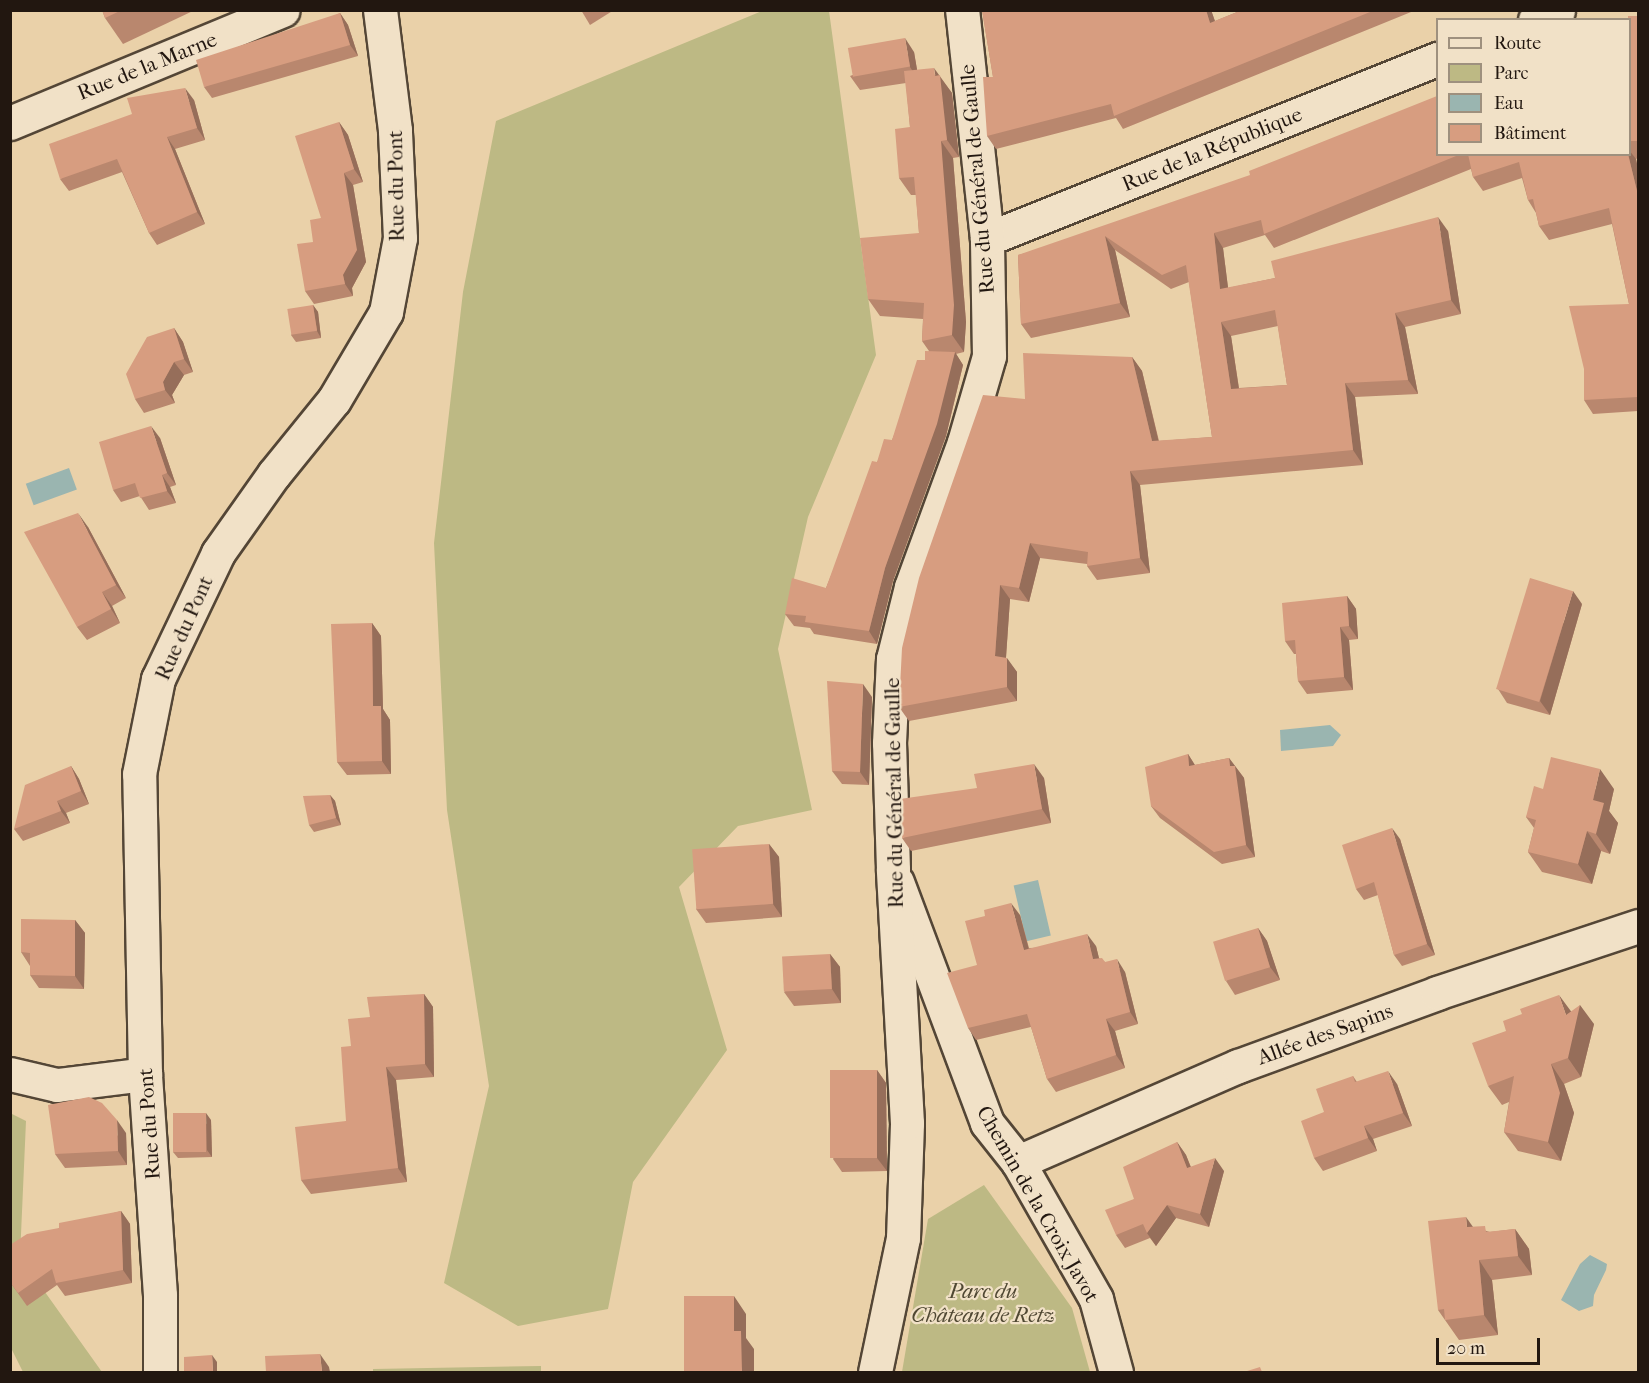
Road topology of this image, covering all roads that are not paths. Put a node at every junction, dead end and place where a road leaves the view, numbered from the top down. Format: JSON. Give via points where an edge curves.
{"nodes":[{"id":1,"x":283,"y":10,"type":"edge"},
{"id":2,"x":380,"y":10,"type":"edge"},
{"id":3,"x":962,"y":10,"type":"edge"},
{"id":4,"x":1558,"y":10,"type":"edge"},
{"id":5,"x":1540,"y":18,"type":"edge"},
{"id":6,"x":1436,"y":59,"type":"edge"},
{"id":7,"x":10,"y":123,"type":"edge"},
{"id":8,"x":987,"y":239,"type":"junction"},
{"id":9,"x":892,"y":869,"type":"junction"},
{"id":10,"x":1638,"y":926,"type":"edge"},
{"id":11,"x":10,"y":1074,"type":"edge"},
{"id":12,"x":146,"y":1074,"type":"junction"},
{"id":13,"x":1018,"y":1162,"type":"junction"},
{"id":14,"x":160,"y":1372,"type":"edge"},
{"id":15,"x":875,"y":1372,"type":"edge"},
{"id":16,"x":1116,"y":1372,"type":"edge"}],
"edges":[{"from":1,"to":7,"type":"street","name":"Rue de la Marne"},
{"from":2,"to":12,"type":"street","name":"Rue du Pont","via":[[396,130],[400,238],[386,312],[334,400],[274,474],[218,553],[158,680],[139,774]]},
{"from":3,"to":8,"type":"street","name":"Rue du Général de Gaulle"},
{"from":4,"to":5,"type":"street"},
{"from":6,"to":8,"type":"street","name":"Rue de la République"},
{"from":8,"to":9,"type":"street","name":"Rue du Général de Gaulle","via":[[989,356],[964,442],[911,587],[893,659],[889,743]]},
{"from":9,"to":13,"type":"street","name":"Chemin de la Croix Javot","via":[[987,1123]]},
{"from":9,"to":15,"type":"street","name":"Rue du Général de Gaulle","via":[[907,1122],[903,1238]]},
{"from":10,"to":13,"type":"street","name":"Allée des Sapins","via":[[1437,993],[1238,1066]]},
{"from":11,"to":12,"type":"street","via":[[57,1085]]},
{"from":12,"to":14,"type":"street","name":"Rue du Pont","via":[[160,1295]]},
{"from":13,"to":16,"type":"street","name":"Chemin de la Croix Javot","via":[[1096,1299]]}]}
